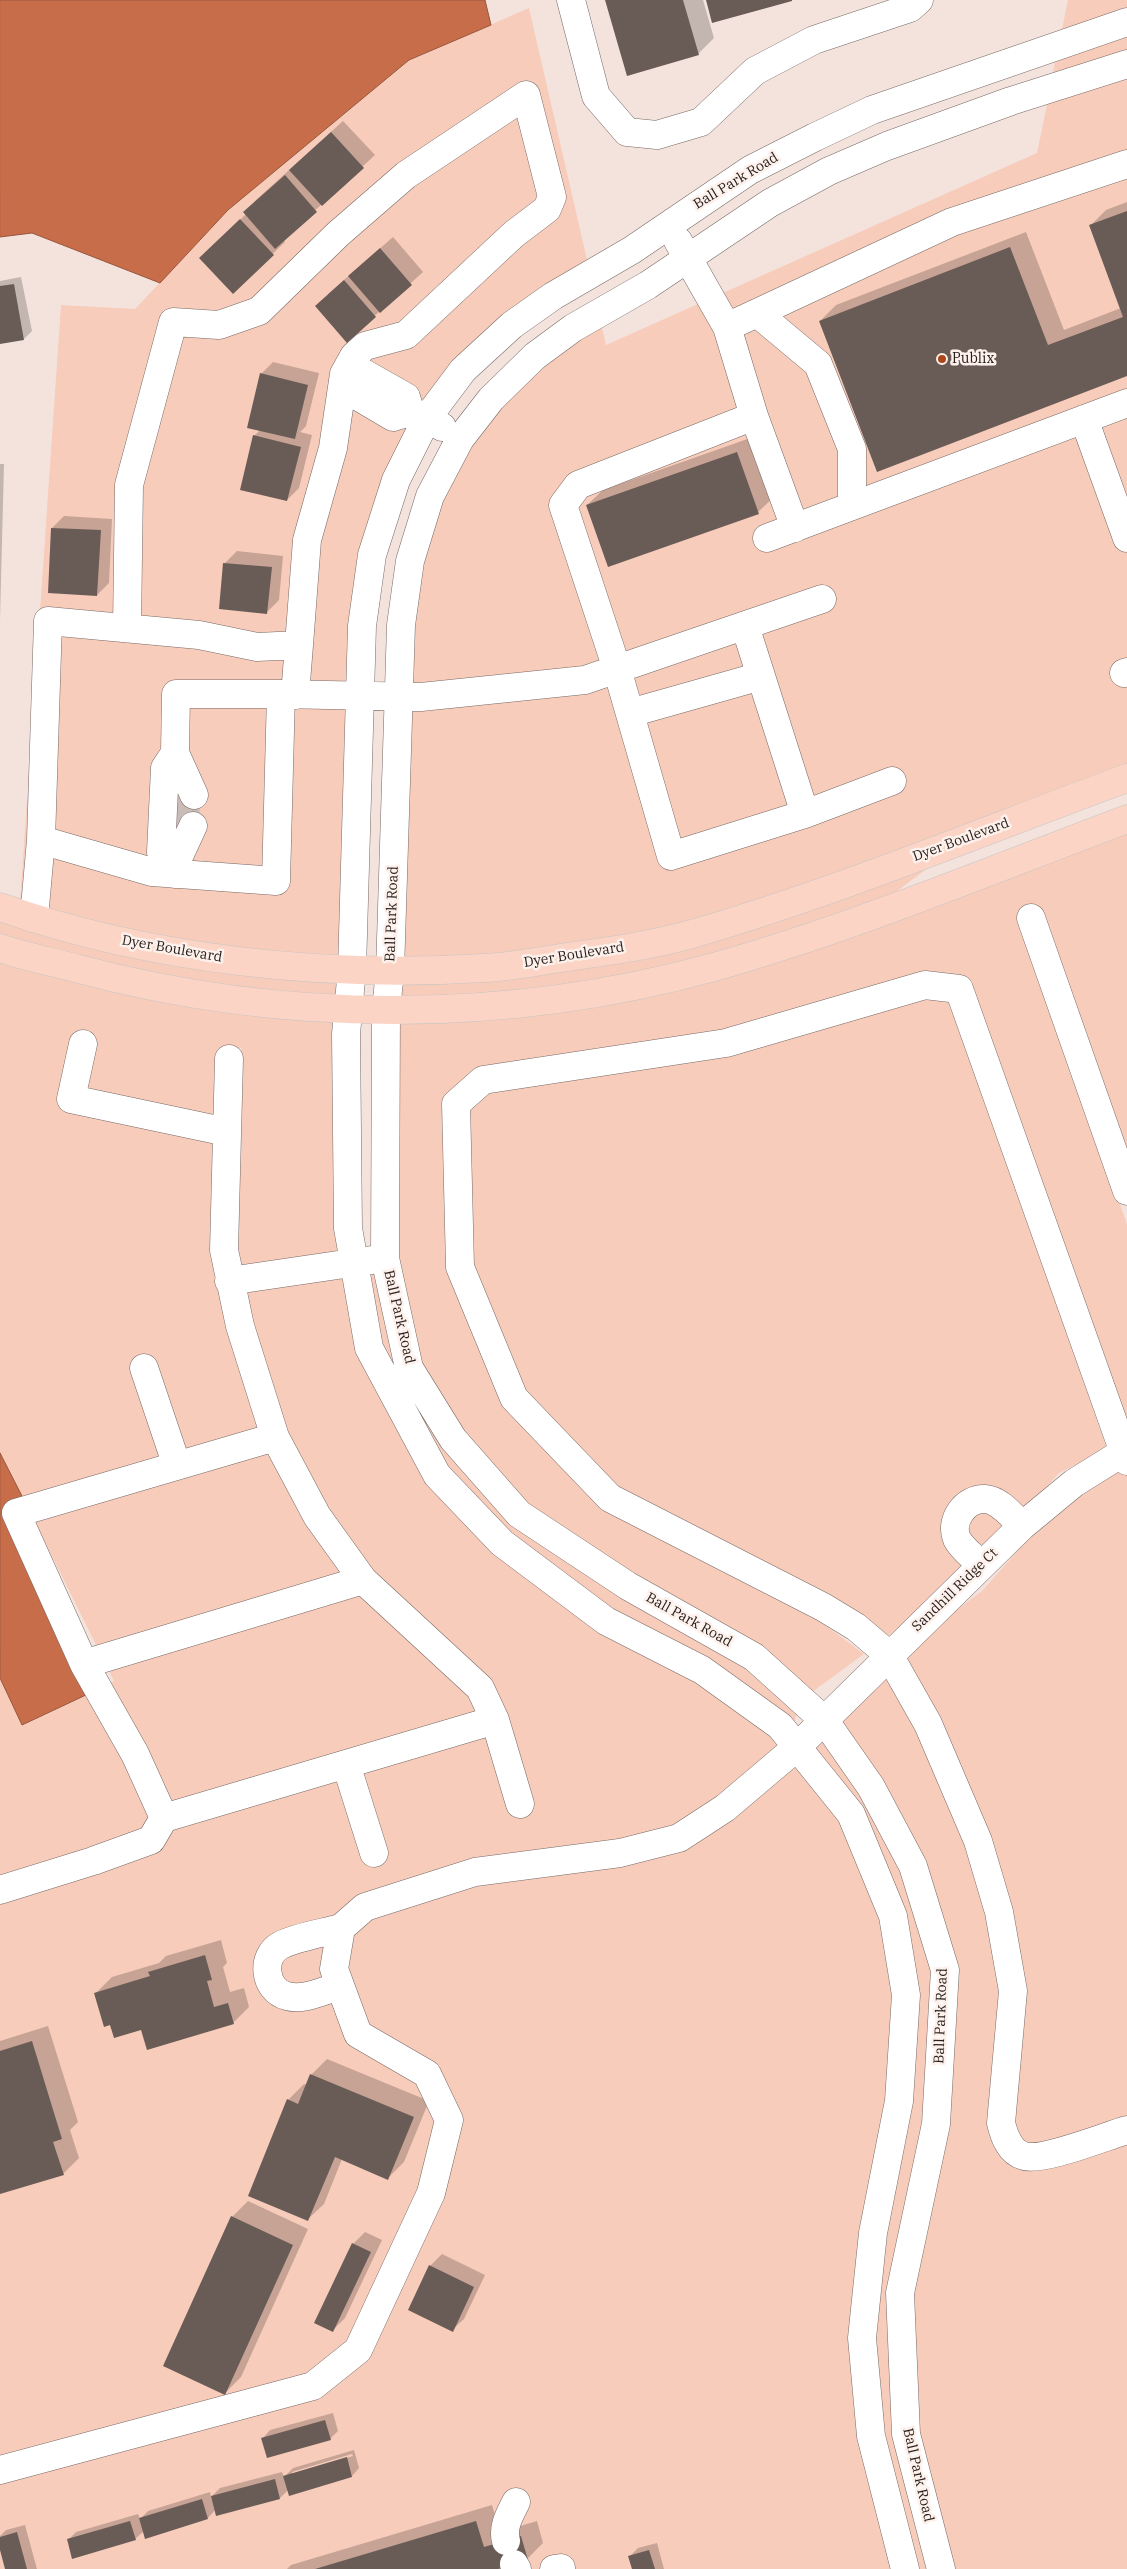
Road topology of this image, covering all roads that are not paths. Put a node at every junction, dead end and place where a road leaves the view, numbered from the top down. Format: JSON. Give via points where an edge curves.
{"nodes":[{"id":1,"x":571,"y":0,"type":"edge"},
{"id":2,"x":920,"y":0,"type":"edge"},
{"id":3,"x":1127,"y":22,"type":"edge"},
{"id":4,"x":1127,"y":64,"type":"edge"},
{"id":5,"x":1127,"y":164,"type":"edge"},
{"id":6,"x":668,"y":225,"type":"junction"},
{"id":7,"x":688,"y":257,"type":"junction"},
{"id":8,"x":757,"y":313,"type":"junction"},
{"id":9,"x":727,"y":327,"type":"junction"},
{"id":10,"x":344,"y":374,"type":"junction"},
{"id":11,"x":1127,"y":403,"type":"edge"},
{"id":12,"x":418,"y":414,"type":"junction"},
{"id":13,"x":754,"y":416,"type":"junction"},
{"id":14,"x":1084,"y":419,"type":"junction"},
{"id":15,"x":460,"y":439,"type":"junction"},
{"id":16,"x":852,"y":506,"type":"junction"},
{"id":17,"x":794,"y":528,"type":"junction"},
{"id":18,"x":767,"y":538,"type":"dead end"},
{"id":19,"x":1127,"y":538,"type":"edge"},
{"id":20,"x":822,"y":599,"type":"dead end"},
{"id":21,"x":745,"y":626,"type":"junction"},
{"id":22,"x":127,"y":628,"type":"junction"},
{"id":23,"x":299,"y":645,"type":"junction"},
{"id":24,"x":617,"y":669,"type":"junction"},
{"id":25,"x":762,"y":676,"type":"junction"},
{"id":26,"x":288,"y":694,"type":"junction"},
{"id":27,"x":360,"y":697,"type":"junction"},
{"id":28,"x":398,"y":698,"type":"junction"},
{"id":29,"x":630,"y":713,"type":"junction"},
{"id":30,"x":170,"y":761,"type":"junction"},
{"id":31,"x":1127,"y":778,"type":"edge"},
{"id":32,"x":892,"y":781,"type":"dead end"},
{"id":33,"x":186,"y":795,"type":"tunnel mouth"},
{"id":34,"x":1127,"y":802,"type":"edge"},
{"id":35,"x":805,"y":814,"type":"junction"},
{"id":36,"x":1127,"y":819,"type":"edge"},
{"id":37,"x":185,"y":825,"type":"tunnel mouth"},
{"id":38,"x":41,"y":840,"type":"junction"},
{"id":39,"x":170,"y":864,"type":"junction"},
{"id":40,"x":0,"y":907,"type":"edge"},
{"id":41,"x":893,"y":907,"type":"junction"},
{"id":42,"x":34,"y":918,"type":"junction"},
{"id":43,"x":1031,"y":918,"type":"dead end"},
{"id":44,"x":0,"y":948,"type":"edge"},
{"id":45,"x":352,"y":969,"type":"junction"},
{"id":46,"x":390,"y":971,"type":"junction"},
{"id":47,"x":349,"y":1010,"type":"junction"},
{"id":48,"x":386,"y":1010,"type":"junction"},
{"id":49,"x":83,"y":1044,"type":"dead end"},
{"id":50,"x":229,"y":1058,"type":"dead end"},
{"id":51,"x":227,"y":1132,"type":"junction"},
{"id":52,"x":1127,"y":1191,"type":"edge"},
{"id":53,"x":385,"y":1258,"type":"junction"},
{"id":54,"x":354,"y":1262,"type":"junction"},
{"id":55,"x":229,"y":1281,"type":"junction"},
{"id":56,"x":144,"y":1368,"type":"dead end"},
{"id":57,"x":275,"y":1437,"type":"junction"},
{"id":58,"x":1126,"y":1454,"type":"edge"},
{"id":59,"x":177,"y":1466,"type":"junction"},
{"id":60,"x":1022,"y":1526,"type":"junction"},
{"id":61,"x":981,"y":1565,"type":"junction"},
{"id":62,"x":363,"y":1580,"type":"junction"},
{"id":63,"x":889,"y":1655,"type":"junction"},
{"id":64,"x":84,"y":1664,"type":"junction"},
{"id":65,"x":495,"y":1720,"type":"junction"},
{"id":66,"x":825,"y":1721,"type":"junction"},
{"id":67,"x":797,"y":1747,"type":"junction"},
{"id":68,"x":346,"y":1764,"type":"junction"},
{"id":69,"x":520,"y":1804,"type":"dead end"},
{"id":70,"x":164,"y":1818,"type":"junction"},
{"id":71,"x":374,"y":1853,"type":"dead end"},
{"id":72,"x":0,"y":1890,"type":"edge"},
{"id":73,"x":341,"y":1928,"type":"junction"},
{"id":74,"x":340,"y":1986,"type":"junction"},
{"id":75,"x":1127,"y":2130,"type":"edge"},
{"id":76,"x":0,"y":2470,"type":"edge"},
{"id":77,"x":516,"y":2502,"type":"dead end"},
{"id":78,"x":512,"y":2558,"type":"edge"},
{"id":79,"x":905,"y":2569,"type":"edge"},
{"id":80,"x":942,"y":2569,"type":"edge"}],
"edges":[{"from":1,"to":2,"type":"street","via":[[596,96],[627,132],[657,135],[701,122],[755,71],[814,40],[910,8]]},
{"from":3,"to":6,"type":"street","name":"Ball Park Road","via":[[872,110],[750,170]]},
{"from":4,"to":7,"type":"street","name":"Ball Park Road","via":[[887,146],[829,171],[770,203]]},
{"from":5,"to":8,"type":"street","via":[[952,222]]},
{"from":6,"to":7,"type":"street"},
{"from":6,"to":12,"type":"street","name":"Ball Park Road","via":[[512,324]]},
{"from":7,"to":9,"type":"street"},
{"from":7,"to":15,"type":"street","name":"Ball Park Road","via":[[573,328],[535,356],[490,399]]},
{"from":8,"to":9,"type":"street"},
{"from":8,"to":16,"type":"street","via":[[818,364],[852,449]]},
{"from":9,"to":13,"type":"street"},
{"from":10,"to":12,"type":"street","via":[[354,394],[393,417]]},
{"from":10,"to":22,"type":"street","via":[[354,356],[365,346],[406,335],[514,234],[547,210],[552,197],[526,95],[406,175],[338,234],[259,311],[219,325],[172,322],[129,485]]},
{"from":10,"to":23,"type":"street","via":[[333,448],[307,540]]},
{"from":11,"to":14,"type":"street"},
{"from":12,"to":15,"type":"street"},
{"from":12,"to":27,"type":"street","name":"Ball Park Road","via":[[372,555],[362,626]]},
{"from":13,"to":17,"type":"street"},
{"from":13,"to":24,"type":"street","via":[[578,485],[563,504]]},
{"from":14,"to":16,"type":"street"},
{"from":14,"to":19,"type":"street"},
{"from":15,"to":28,"type":"street","name":"Ball Park Road","via":[[430,496],[410,561],[400,625]]},
{"from":16,"to":17,"type":"street"},
{"from":17,"to":18,"type":"street"},
{"from":20,"to":21,"type":"street"},
{"from":21,"to":24,"type":"street"},
{"from":21,"to":25,"type":"street"},
{"from":22,"to":23,"type":"street","via":[[199,635],[257,647]]},
{"from":22,"to":38,"type":"street","via":[[48,621]]},
{"from":23,"to":26,"type":"street"},
{"from":24,"to":28,"type":"street","via":[[585,680]]},
{"from":24,"to":29,"type":"street"},
{"from":25,"to":29,"type":"street"},
{"from":25,"to":35,"type":"street"},
{"from":26,"to":27,"type":"street"},
{"from":26,"to":30,"type":"street","via":[[176,694]]},
{"from":26,"to":39,"type":"street","via":[[276,881]]},
{"from":27,"to":28,"type":"street"},
{"from":27,"to":45,"type":"street","name":"Ball Park Road"},
{"from":28,"to":46,"type":"street","name":"Ball Park Road"},
{"from":29,"to":35,"type":"street","via":[[671,856]]},
{"from":30,"to":33,"type":"street"},
{"from":30,"to":39,"type":"street"},
{"from":31,"to":46,"type":"main road","name":"Dyer Boulevard","via":[[816,893],[690,934],[597,953],[487,968]]},
{"from":32,"to":35,"type":"street"},
{"from":34,"to":41,"type":"main road","via":[[936,873]]},
{"from":36,"to":41,"type":"main road"},
{"from":37,"to":39,"type":"street"},
{"from":38,"to":39,"type":"street","via":[[152,872]]},
{"from":38,"to":42,"type":"street"},
{"from":40,"to":42,"type":"main road","name":"Dyer Boulevard"},
{"from":41,"to":48,"type":"main road","via":[[826,932],[713,967],[610,991],[516,1006]]},
{"from":42,"to":45,"type":"main road","name":"Dyer Boulevard","via":[[133,944],[230,960]]},
{"from":43,"to":52,"type":"street"},
{"from":44,"to":47,"type":"main road","via":[[131,983],[238,1000]]},
{"from":45,"to":46,"type":"main road","name":"Dyer Boulevard"},
{"from":45,"to":47,"type":"street","name":"Ball Park Road"},
{"from":46,"to":48,"type":"street","name":"Ball Park Road"},
{"from":47,"to":48,"type":"main road"},
{"from":47,"to":54,"type":"street","name":"Ball Park Road","via":[[346,1034],[348,1228]]},
{"from":48,"to":53,"type":"street","name":"Ball Park Road"},
{"from":49,"to":51,"type":"street","via":[[71,1098]]},
{"from":50,"to":51,"type":"street"},
{"from":51,"to":55,"type":"street","via":[[224,1250]]},
{"from":53,"to":54,"type":"street"},
{"from":53,"to":66,"type":"street","name":"Ball Park Road","via":[[409,1368],[453,1439],[519,1514],[628,1586],[754,1657]]},
{"from":54,"to":55,"type":"street"},
{"from":54,"to":67,"type":"street","name":"Ball Park Road","via":[[370,1348],[437,1475],[502,1543],[606,1621],[702,1670],[780,1726]]},
{"from":55,"to":57,"type":"street"},
{"from":56,"to":59,"type":"street"},
{"from":57,"to":59,"type":"street"},
{"from":57,"to":62,"type":"street","via":[[317,1516]]},
{"from":58,"to":60,"type":"street","name":"Sandhill Ridge Ct","via":[[1074,1483]]},
{"from":58,"to":63,"type":"street","via":[[959,989],[925,985],[726,1043],[483,1080],[456,1104],[460,1267],[514,1398],[610,1498],[823,1607],[856,1627]]},
{"from":59,"to":64,"type":"street","via":[[16,1513]]},
{"from":60,"to":61,"type":"street","name":"Sandhill Ridge Ct"},
{"from":60,"to":61,"type":"street","via":[[1002,1506],[986,1499],[972,1502],[959,1512],[954,1525],[957,1539]]},
{"from":61,"to":63,"type":"street","name":"Sandhill Ridge Ct"},
{"from":62,"to":64,"type":"street"},
{"from":62,"to":65,"type":"street","via":[[480,1688]]},
{"from":63,"to":66,"type":"street","name":"Sandhill Ridge Ct"},
{"from":63,"to":75,"type":"street","via":[[936,1742],[978,1842],[999,1912],[1013,1991],[1001,2123],[1006,2142],[1022,2156],[1038,2157]]},
{"from":64,"to":70,"type":"street","via":[[135,1754]]},
{"from":65,"to":68,"type":"street"},
{"from":65,"to":69,"type":"street"},
{"from":66,"to":67,"type":"street","name":"Sandhill Ridge Ct"},
{"from":66,"to":80,"type":"street","name":"Ball Park Road","via":[[871,1787],[913,1866],[945,1970],[936,2124],[900,2294],[906,2434]]},
{"from":67,"to":73,"type":"street","name":"Sandhill Ridge Ct","via":[[725,1808],[679,1838],[620,1853],[475,1872],[365,1907]]},
{"from":67,"to":79,"type":"street","name":"Ball Park Road","via":[[851,1814],[893,1916],[906,1994],[900,2101],[873,2233],[862,2338],[871,2436]]},
{"from":68,"to":70,"type":"street"},
{"from":68,"to":71,"type":"street"},
{"from":70,"to":72,"type":"street","via":[[151,1840]]},
{"from":73,"to":74,"type":"street","via":[[334,1969]]},
{"from":73,"to":74,"type":"street","via":[[281,1945],[270,1955],[267,1967],[270,1983],[287,1996],[301,1997]]},
{"from":74,"to":76,"type":"street","via":[[358,2034],[427,2074],[449,2120],[431,2193],[358,2350],[313,2386]]},
{"from":77,"to":78,"type":"street","via":[[504,2535]]}]}
